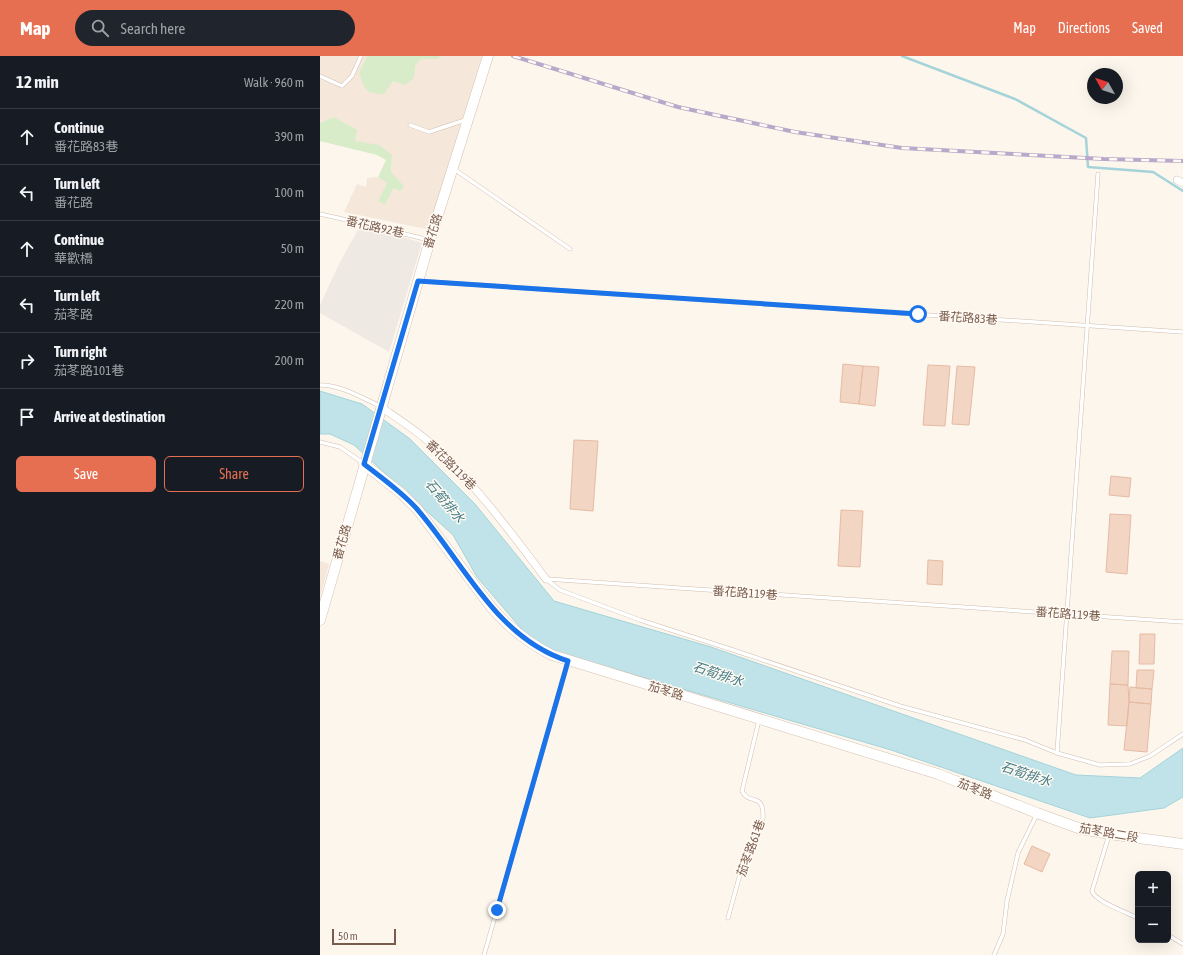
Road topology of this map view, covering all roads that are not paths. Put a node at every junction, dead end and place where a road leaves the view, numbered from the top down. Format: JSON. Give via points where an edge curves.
{"nodes":[{"id":1,"x":361,"y":56,"type":"edge"},
{"id":2,"x":488,"y":56,"type":"edge"},
{"id":3,"x":320,"y":76,"type":"edge"},
{"id":4,"x":468,"y":119,"type":"junction"},
{"id":5,"x":410,"y":125,"type":"dead end"},
{"id":6,"x":452,"y":168,"type":"junction"},
{"id":7,"x":1098,"y":174,"type":"dead end"},
{"id":8,"x":320,"y":214,"type":"edge"},
{"id":9,"x":430,"y":240,"type":"junction"},
{"id":10,"x":570,"y":249,"type":"dead end"},
{"id":11,"x":418,"y":281,"type":"junction"},
{"id":12,"x":1087,"y":326,"type":"junction"},
{"id":13,"x":1183,"y":332,"type":"edge"},
{"id":14,"x":320,"y":385,"type":"edge"},
{"id":15,"x":381,"y":406,"type":"junction"},
{"id":16,"x":320,"y":442,"type":"edge"},
{"id":17,"x":364,"y":464,"type":"junction"},
{"id":18,"x":546,"y":579,"type":"junction"},
{"id":19,"x":1067,"y":614,"type":"junction"},
{"id":20,"x":320,"y":620,"type":"edge"},
{"id":21,"x":1183,"y":622,"type":"edge"},
{"id":22,"x":568,"y":661,"type":"junction"},
{"id":23,"x":760,"y":719,"type":"junction"},
{"id":24,"x":1183,"y":734,"type":"edge"},
{"id":25,"x":1057,"y":753,"type":"junction"},
{"id":26,"x":1037,"y":813,"type":"junction"},
{"id":27,"x":1109,"y":834,"type":"junction"},
{"id":28,"x":1183,"y":844,"type":"edge"},
{"id":29,"x":1135,"y":917,"type":"edge"},
{"id":30,"x":728,"y":918,"type":"dead end"},
{"id":31,"x":1171,"y":937,"type":"edge"},
{"id":32,"x":1183,"y":944,"type":"edge"},
{"id":33,"x":484,"y":955,"type":"edge"},
{"id":34,"x":994,"y":955,"type":"edge"}],
"edges":[{"from":1,"to":3,"type":"lane","via":[[352,76],[342,86]]},
{"from":2,"to":4,"type":"street","name":"番花路"},
{"from":4,"to":5,"type":"lane","via":[[429,132]]},
{"from":4,"to":6,"type":"street","name":"番花路"},
{"from":6,"to":9,"type":"street","name":"番花路"},
{"from":6,"to":10,"type":"lane"},
{"from":7,"to":12,"type":"lane"},
{"from":8,"to":9,"type":"lane","name":"番花路92巷"},
{"from":9,"to":11,"type":"street","name":"番花路"},
{"from":11,"to":12,"type":"lane","name":"番花路83巷"},
{"from":11,"to":15,"type":"street","name":"番花路"},
{"from":12,"to":13,"type":"lane","name":"番花路83巷"},
{"from":12,"to":19,"type":"lane"},
{"from":14,"to":15,"type":"lane","via":[[352,393]]},
{"from":15,"to":17,"type":"street","name":"番花路"},
{"from":15,"to":18,"type":"street","name":"番花路119巷","via":[[428,441],[469,482]]},
{"from":16,"to":17,"type":"lane","via":[[340,447]]},
{"from":17,"to":20,"type":"street","name":"番花路"},
{"from":17,"to":22,"type":"street","name":"茄苳路","via":[[418,510],[504,621],[534,646]]},
{"from":18,"to":19,"type":"lane","name":"番花路119巷"},
{"from":18,"to":25,"type":"lane","via":[[560,590],[640,620],[900,706],[1025,740]]},
{"from":19,"to":21,"type":"lane","name":"番花路119巷"},
{"from":19,"to":25,"type":"lane"},
{"from":22,"to":23,"type":"street","name":"茄苳路"},
{"from":22,"to":33,"type":"lane"},
{"from":23,"to":26,"type":"street","name":"茄苳路","via":[[938,774]]},
{"from":23,"to":30,"type":"lane","name":"茄苳路61巷","via":[[742,791],[761,804],[764,810],[763,818]]},
{"from":24,"to":25,"type":"lane","via":[[1150,756],[1130,764],[1100,765]]},
{"from":26,"to":27,"type":"street","name":"茄苳路二段","via":[[1081,829]]},
{"from":26,"to":34,"type":"lane","via":[[1018,852],[1004,927]]},
{"from":27,"to":28,"type":"street","name":"茄苳路二段"},
{"from":27,"to":29,"type":"lane","via":[[1092,891],[1098,899]]},
{"from":31,"to":32,"type":"lane"}]}
